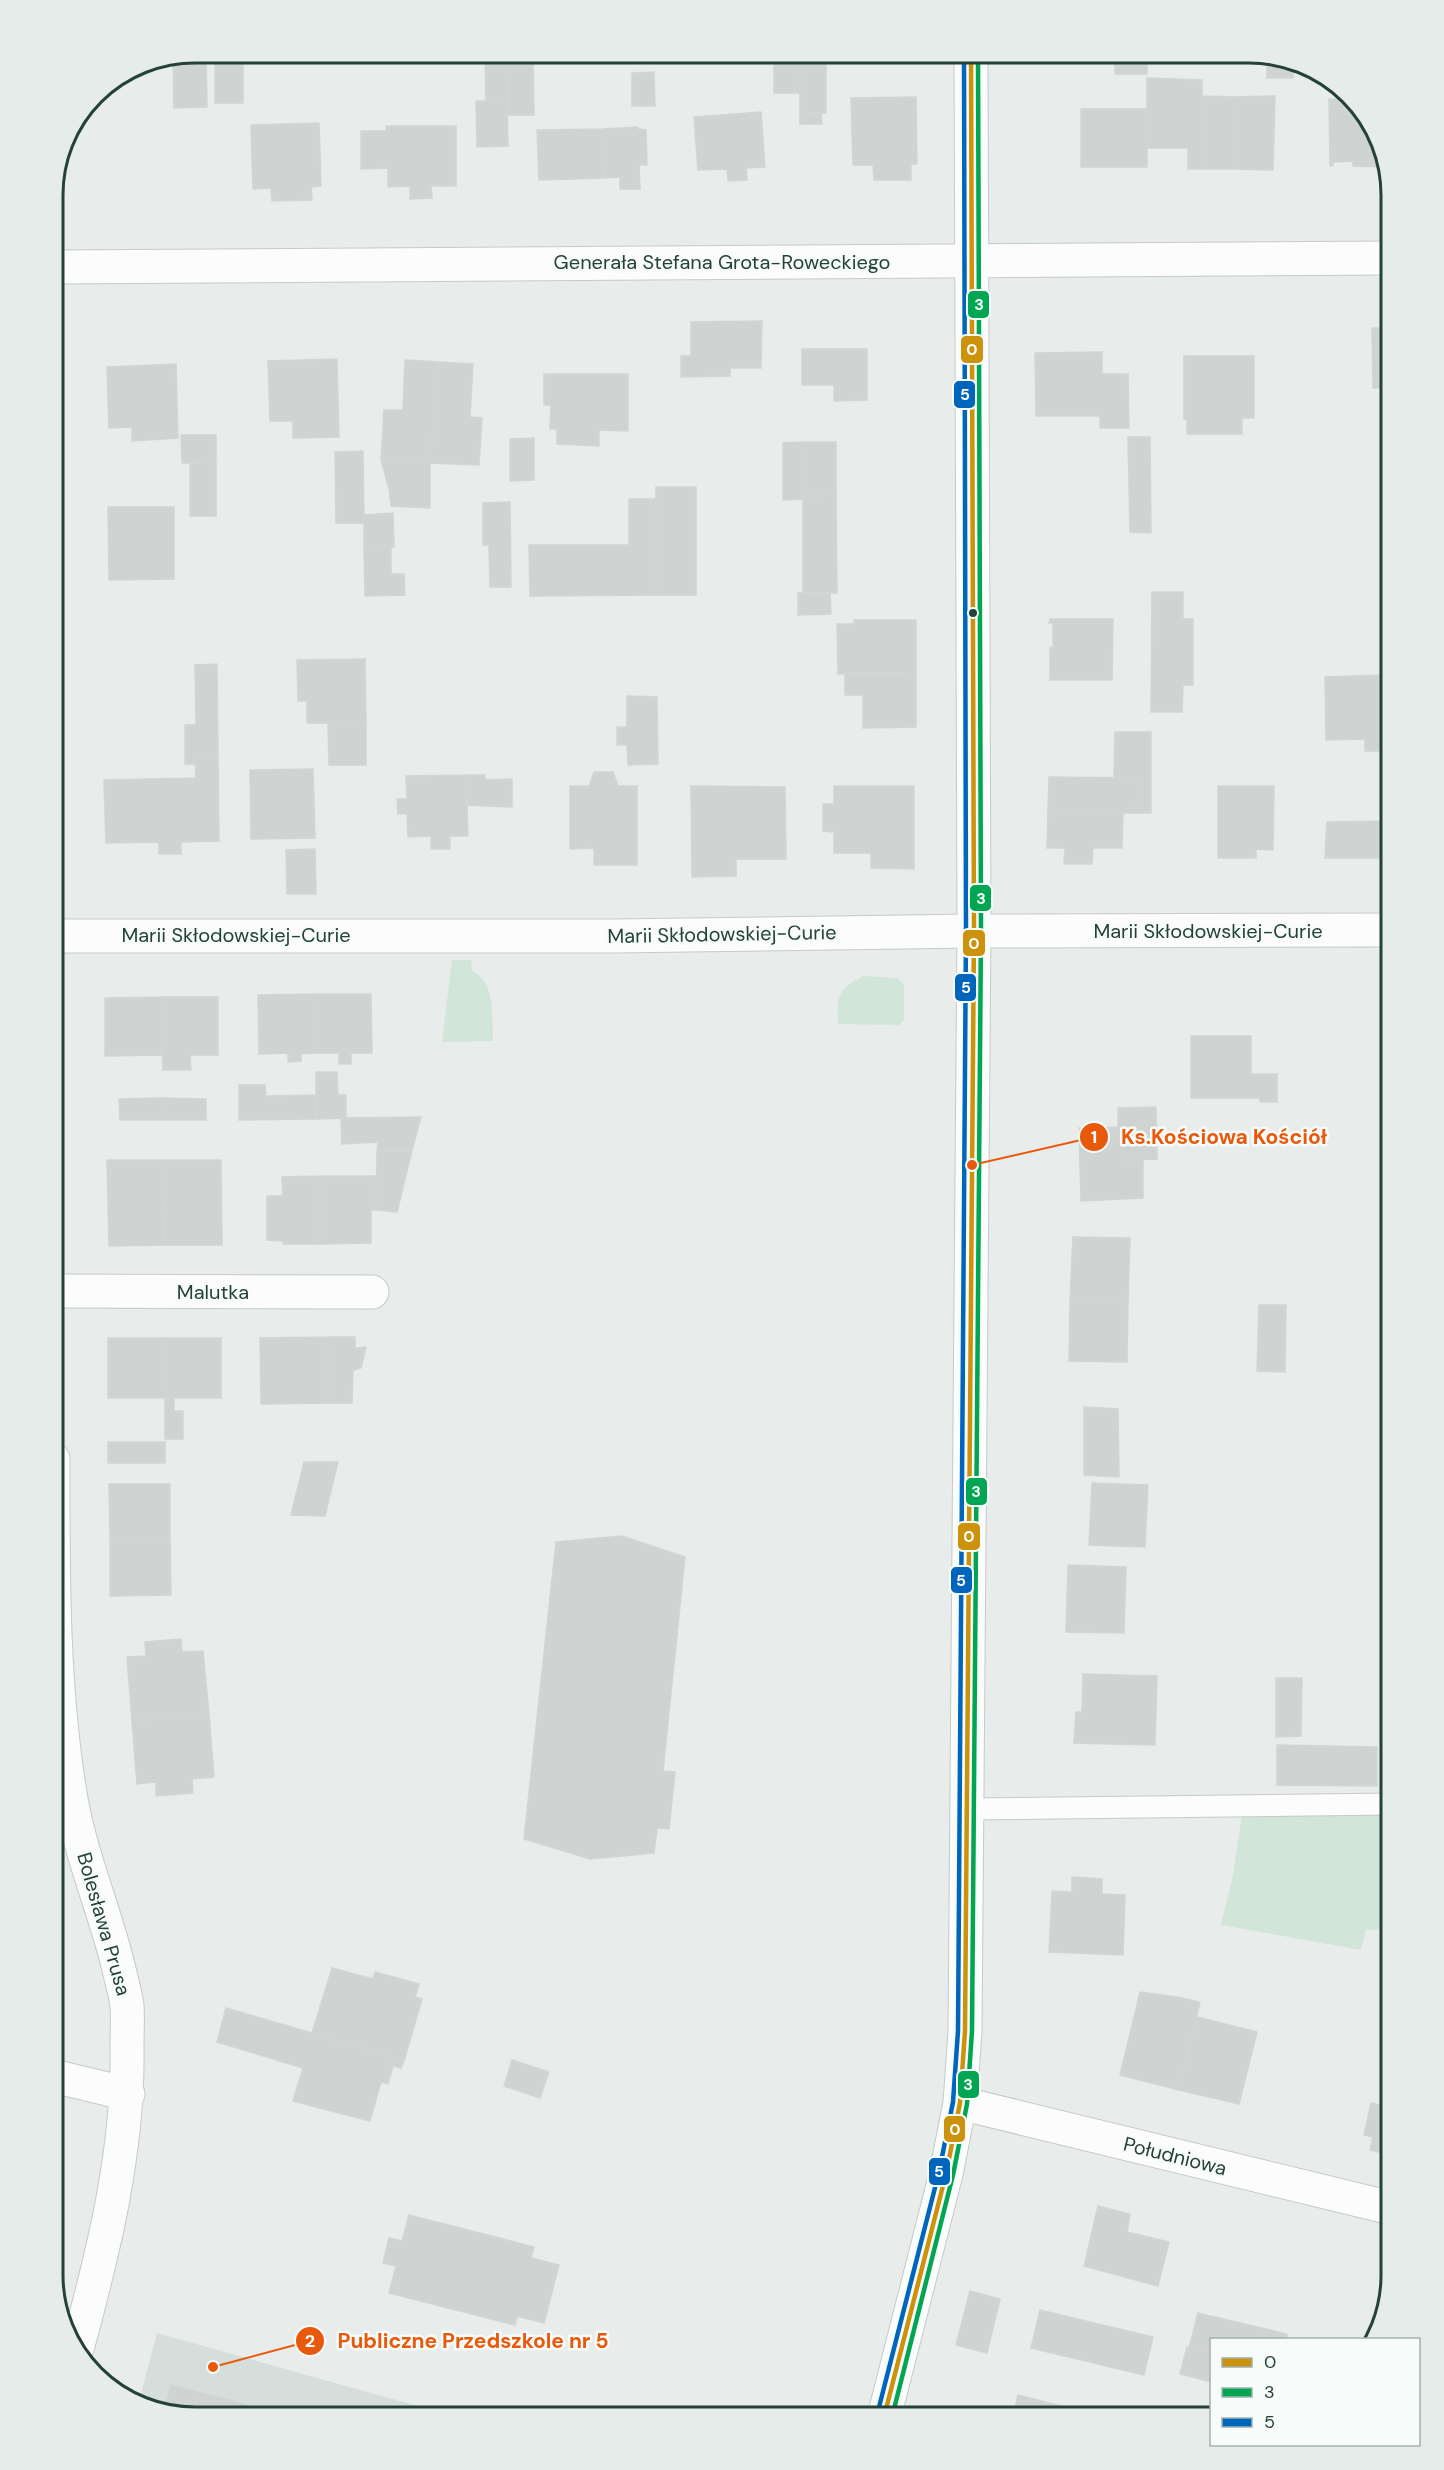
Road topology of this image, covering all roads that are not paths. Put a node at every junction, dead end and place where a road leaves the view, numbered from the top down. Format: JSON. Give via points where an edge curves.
{"nodes":[{"id":1,"x":971,"y":63,"type":"edge"},
{"id":2,"x":1381,"y":258,"type":"edge"},
{"id":3,"x":972,"y":261,"type":"junction"},
{"id":4,"x":63,"y":267,"type":"edge"},
{"id":5,"x":1381,"y":930,"type":"edge"},
{"id":6,"x":974,"y":931,"type":"junction"},
{"id":7,"x":63,"y":936,"type":"edge"},
{"id":8,"x":63,"y":1291,"type":"edge"},
{"id":9,"x":372,"y":1292,"type":"dead end"},
{"id":10,"x":63,"y":1742,"type":"edge"},
{"id":11,"x":1381,"y":1804,"type":"edge"},
{"id":12,"x":968,"y":1809,"type":"junction"},
{"id":13,"x":63,"y":2079,"type":"edge"},
{"id":14,"x":128,"y":2094,"type":"junction"},
{"id":15,"x":960,"y":2103,"type":"junction"},
{"id":16,"x":1381,"y":2205,"type":"edge"},
{"id":17,"x":80,"y":2338,"type":"edge"},
{"id":18,"x":887,"y":2407,"type":"edge"}],
"edges":[{"from":1,"to":3,"type":"street"},
{"from":2,"to":3,"type":"street","name":"Generała Stefana Grota-Roweckiego"},
{"from":3,"to":4,"type":"street","name":"Generała Stefana Grota-Roweckiego"},
{"from":3,"to":6,"type":"street"},
{"from":5,"to":6,"type":"street","name":"Marii Skłodowskiej-Curie"},
{"from":6,"to":7,"type":"street","name":"Marii Skłodowskiej-Curie","via":[[615,936]]},
{"from":6,"to":12,"type":"street"},
{"from":8,"to":9,"type":"street","name":"Malutka"},
{"from":10,"to":14,"type":"street","name":"Bolesława Prusa","via":[[85,1855],[127,2005]]},
{"from":11,"to":12,"type":"lane"},
{"from":12,"to":15,"type":"street","via":[[965,2031]]},
{"from":13,"to":14,"type":"street"},
{"from":14,"to":17,"type":"street","name":"Bolesława Prusa","via":[[118,2176]]},
{"from":15,"to":16,"type":"street","name":"Południowa"},
{"from":15,"to":18,"type":"street","via":[[946,2174]]}]}
